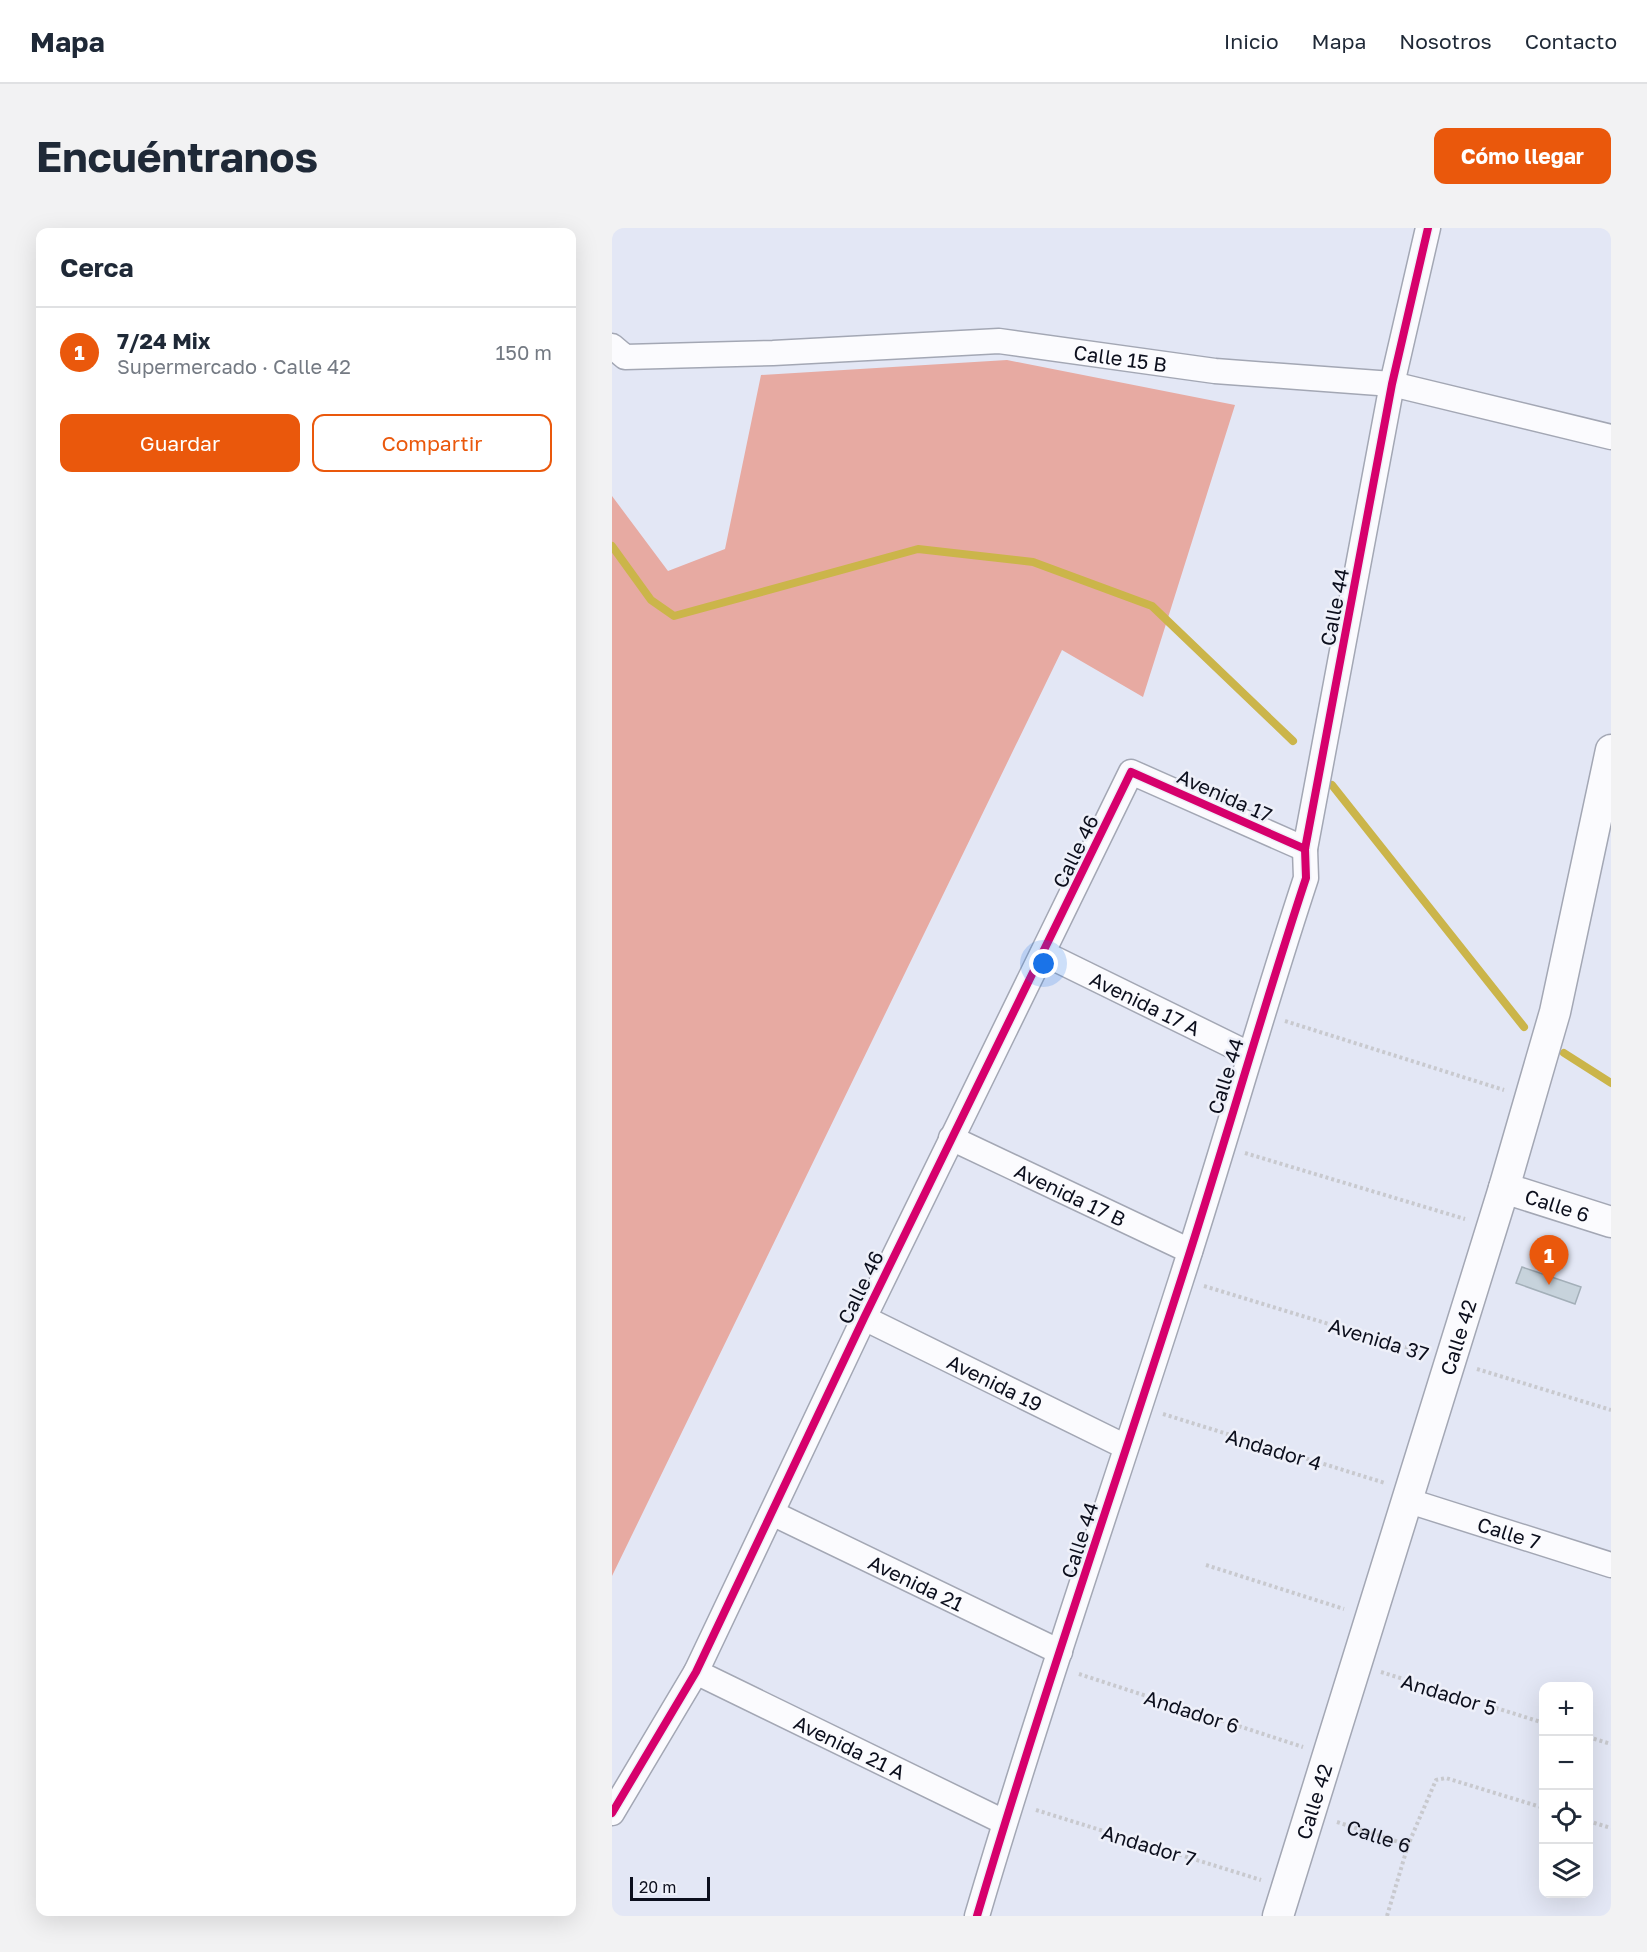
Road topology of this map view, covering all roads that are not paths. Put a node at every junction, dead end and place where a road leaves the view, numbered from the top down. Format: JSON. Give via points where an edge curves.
{"nodes":[{"id":1,"x":1428,"y":228,"type":"edge"},
{"id":2,"x":619,"y":351,"type":"edge"},
{"id":3,"x":1392,"y":384,"type":"junction"},
{"id":4,"x":1611,"y":437,"type":"edge"},
{"id":5,"x":1611,"y":750,"type":"edge"},
{"id":6,"x":1131,"y":772,"type":"joint"},
{"id":7,"x":1305,"y":849,"type":"junction"},
{"id":8,"x":1043,"y":953,"type":"junction"},
{"id":9,"x":1249,"y":1054,"type":"junction"},
{"id":10,"x":951,"y":1138,"type":"junction"},
{"id":11,"x":1504,"y":1188,"type":"junction"},
{"id":12,"x":1611,"y":1222,"type":"edge"},
{"id":13,"x":1190,"y":1251,"type":"junction"},
{"id":14,"x":864,"y":1318,"type":"junction"},
{"id":15,"x":1126,"y":1447,"type":"junction"},
{"id":16,"x":1407,"y":1496,"type":"junction"},
{"id":17,"x":772,"y":1513,"type":"junction"},
{"id":18,"x":1611,"y":1565,"type":"edge"},
{"id":19,"x":1058,"y":1659,"type":"junction"},
{"id":20,"x":696,"y":1672,"type":"junction"},
{"id":21,"x":1008,"y":1812,"type":"junction"},
{"id":22,"x":612,"y":1813,"type":"edge"},
{"id":23,"x":977,"y":1916,"type":"edge"},
{"id":24,"x":1278,"y":1916,"type":"edge"}],
"edges":[{"from":1,"to":3,"type":"street","name":"Calle 44"},
{"from":2,"to":3,"type":"street","name":"Calle 15 B","via":[[773,353],[999,342],[1215,371]]},
{"from":3,"to":4,"type":"street","name":"Calle 15 B"},
{"from":3,"to":7,"type":"street","name":"Calle 44"},
{"from":5,"to":11,"type":"street","name":"Calle 42","via":[[1555,1012]]},
{"from":6,"to":7,"type":"street","name":"Avenida 17"},
{"from":6,"to":8,"type":"street","name":"Calle 46"},
{"from":7,"to":9,"type":"street","name":"Calle 44","via":[[1306,878]]},
{"from":8,"to":9,"type":"street","name":"Avenida 17 A"},
{"from":8,"to":10,"type":"street","name":"Calle 46"},
{"from":9,"to":13,"type":"street","name":"Calle 44"},
{"from":10,"to":13,"type":"street","name":"Avenida 17 B"},
{"from":10,"to":14,"type":"street","name":"Calle 46"},
{"from":11,"to":12,"type":"street","name":"Calle 6"},
{"from":11,"to":16,"type":"street","name":"Calle 42"},
{"from":13,"to":15,"type":"street","name":"Calle 44"},
{"from":14,"to":15,"type":"street","name":"Avenida 19"},
{"from":14,"to":17,"type":"street","name":"Calle 46"},
{"from":15,"to":19,"type":"street","name":"Calle 44"},
{"from":16,"to":18,"type":"street","name":"Calle 7"},
{"from":16,"to":24,"type":"street","name":"Calle 42"},
{"from":17,"to":19,"type":"street","name":"Avenida 21"},
{"from":17,"to":20,"type":"street","name":"Calle 46"},
{"from":19,"to":21,"type":"street","name":"Calle 44"},
{"from":20,"to":21,"type":"street","name":"Avenida 21 A"},
{"from":20,"to":22,"type":"street","name":"Calle 46"},
{"from":21,"to":23,"type":"street","name":"Calle 44"}]}
